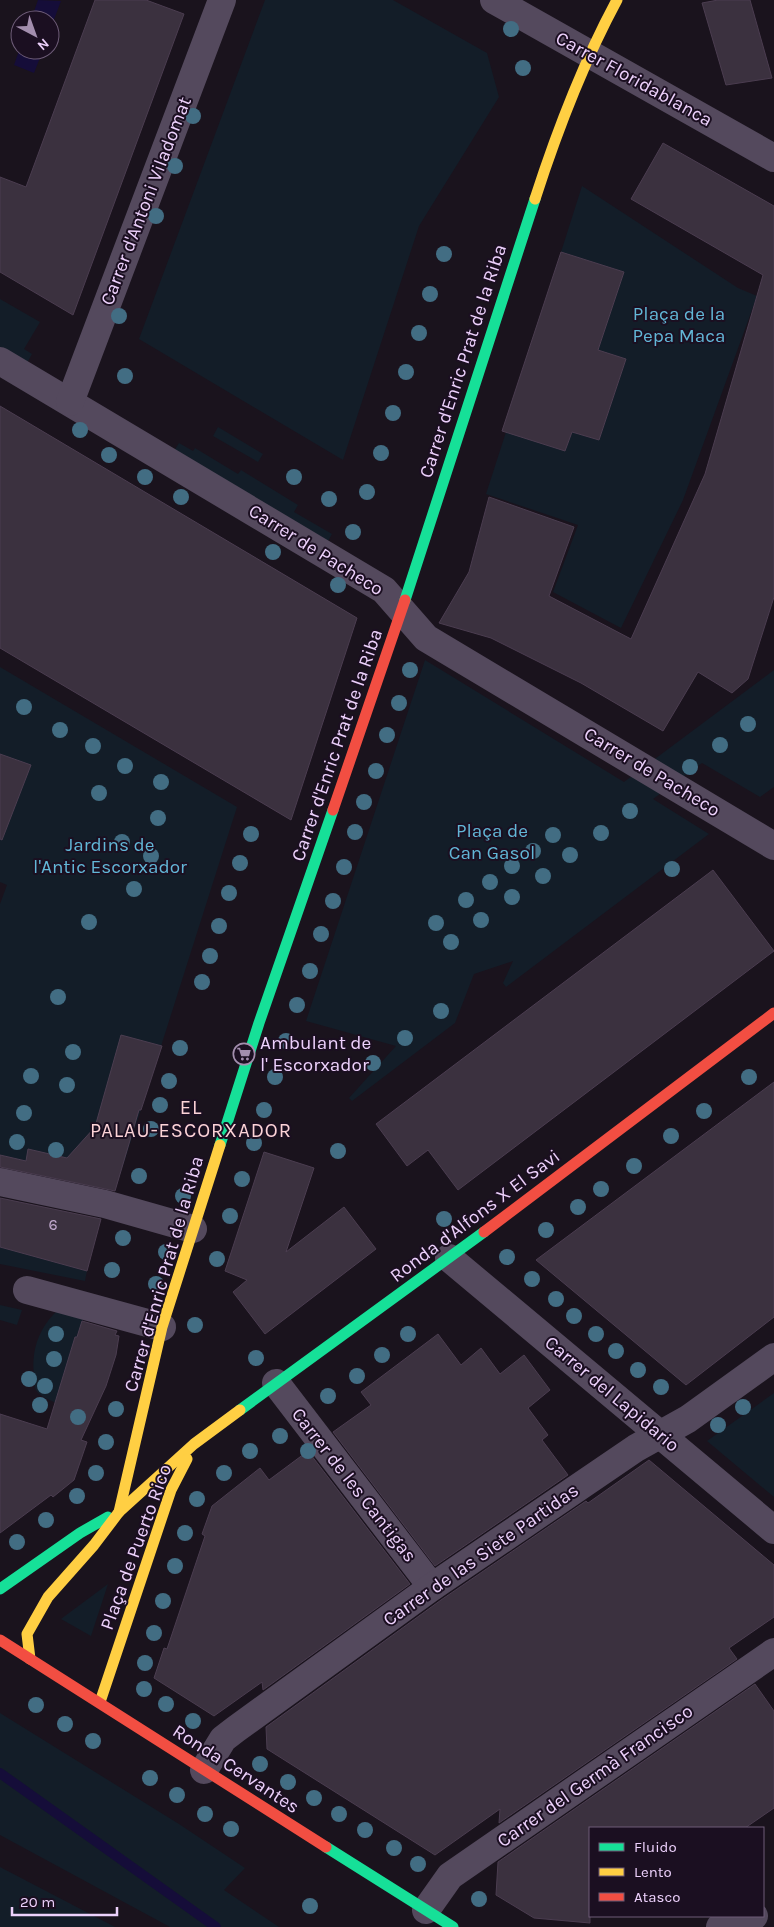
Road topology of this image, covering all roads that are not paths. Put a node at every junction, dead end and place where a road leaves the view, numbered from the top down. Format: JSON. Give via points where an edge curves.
{"nodes":[{"id":1,"x":222,"y":0,"type":"edge"},
{"id":2,"x":494,"y":0,"type":"edge"},
{"id":3,"x":617,"y":0,"type":"edge"},
{"id":4,"x":591,"y":54,"type":"junction"},
{"id":5,"x":774,"y":158,"type":"edge"},
{"id":6,"x":0,"y":362,"type":"edge"},
{"id":7,"x":70,"y":402,"type":"junction"},
{"id":8,"x":402,"y":610,"type":"junction"},
{"id":9,"x":774,"y":846,"type":"edge"},
{"id":10,"x":774,"y":1014,"type":"edge"},
{"id":11,"x":0,"y":1182,"type":"edge"},
{"id":12,"x":193,"y":1229,"type":"junction"},
{"id":13,"x":448,"y":1258,"type":"junction"},
{"id":14,"x":27,"y":1290,"type":"dead end"},
{"id":15,"x":162,"y":1328,"type":"junction"},
{"id":16,"x":774,"y":1358,"type":"edge"},
{"id":17,"x":276,"y":1383,"type":"junction"},
{"id":18,"x":660,"y":1434,"type":"junction"},
{"id":19,"x":194,"y":1444,"type":"junction"},
{"id":20,"x":118,"y":1512,"type":"junction"},
{"id":21,"x":774,"y":1530,"type":"edge"},
{"id":22,"x":432,"y":1587,"type":"junction"},
{"id":23,"x":0,"y":1588,"type":"edge"},
{"id":24,"x":0,"y":1640,"type":"edge"},
{"id":25,"x":774,"y":1652,"type":"edge"},
{"id":26,"x":30,"y":1659,"type":"junction"},
{"id":27,"x":100,"y":1702,"type":"junction"},
{"id":28,"x":204,"y":1770,"type":"junction"},
{"id":29,"x":426,"y":1910,"type":"junction"},
{"id":30,"x":751,"y":1917,"type":"edge"},
{"id":31,"x":454,"y":1927,"type":"edge"},
{"id":32,"x":720,"y":1927,"type":"edge"}],
"edges":[{"from":1,"to":7,"type":"street","name":"Carrer d'Antoni Viladomat"},
{"from":2,"to":4,"type":"street","name":"Carrer Floridablanca"},
{"from":3,"to":4,"type":"street","name":"Carrer d'Enric Prat de la Riba"},
{"from":4,"to":5,"type":"street","name":"Carrer Floridablanca"},
{"from":4,"to":8,"type":"street","name":"Carrer d'Enric Prat de la Riba","via":[[555,137]]},
{"from":6,"to":7,"type":"street","name":"Carrer de Pacheco"},
{"from":7,"to":8,"type":"street","name":"Carrer de Pacheco","via":[[384,590]]},
{"from":8,"to":9,"type":"street","name":"Carrer de Pacheco","via":[[426,638]]},
{"from":8,"to":12,"type":"street","name":"Carrer d'Enric Prat de la Riba","via":[[259,1023]]},
{"from":10,"to":13,"type":"street","name":"Ronda d'Alfons X El Savi"},
{"from":11,"to":12,"type":"street","via":[[105,1204]]},
{"from":12,"to":15,"type":"street","name":"Carrer d'Enric Prat de la Riba"},
{"from":13,"to":17,"type":"street","name":"Ronda d'Alfons X El Savi"},
{"from":13,"to":18,"type":"street","name":"Carrer del Lapidario"},
{"from":14,"to":15,"type":"street"},
{"from":15,"to":20,"type":"street","name":"Carrer d'Enric Prat de la Riba"},
{"from":16,"to":18,"type":"street","name":"Carrer de las Siete Partidas","via":[[688,1419]]},
{"from":17,"to":19,"type":"street","name":"Ronda d'Alfons X El Savi"},
{"from":17,"to":22,"type":"street","name":"Carrer de les Cantigas"},
{"from":18,"to":21,"type":"street","name":"Carrer del Lapidario"},
{"from":18,"to":22,"type":"street","name":"Carrer de las Siete Partidas"},
{"from":19,"to":20,"type":"street","name":"Plaça de Puerto Rico"},
{"from":19,"to":27,"type":"street","name":"Plaça de Puerto Rico","via":[[171,1490]]},
{"from":20,"to":23,"type":"street","name":"Plaça de Puerto Rico","via":[[89,1526]]},
{"from":20,"to":26,"type":"street","name":"Plaça de Puerto Rico","via":[[39,1610],[27,1634]]},
{"from":22,"to":28,"type":"street","name":"Carrer de las Siete Partidas","via":[[230,1734]]},
{"from":24,"to":26,"type":"street","name":"Ronda Cervantes"},
{"from":25,"to":29,"type":"street","name":"Carrer del Germà Francisco","via":[[450,1876]]},
{"from":26,"to":27,"type":"street","name":"Ronda Cervantes"},
{"from":27,"to":28,"type":"street","name":"Ronda Cervantes"},
{"from":28,"to":29,"type":"street","name":"Ronda Cervantes"},
{"from":29,"to":31,"type":"street","name":"Ronda Cervantes"},
{"from":30,"to":32,"type":"street"}]}
